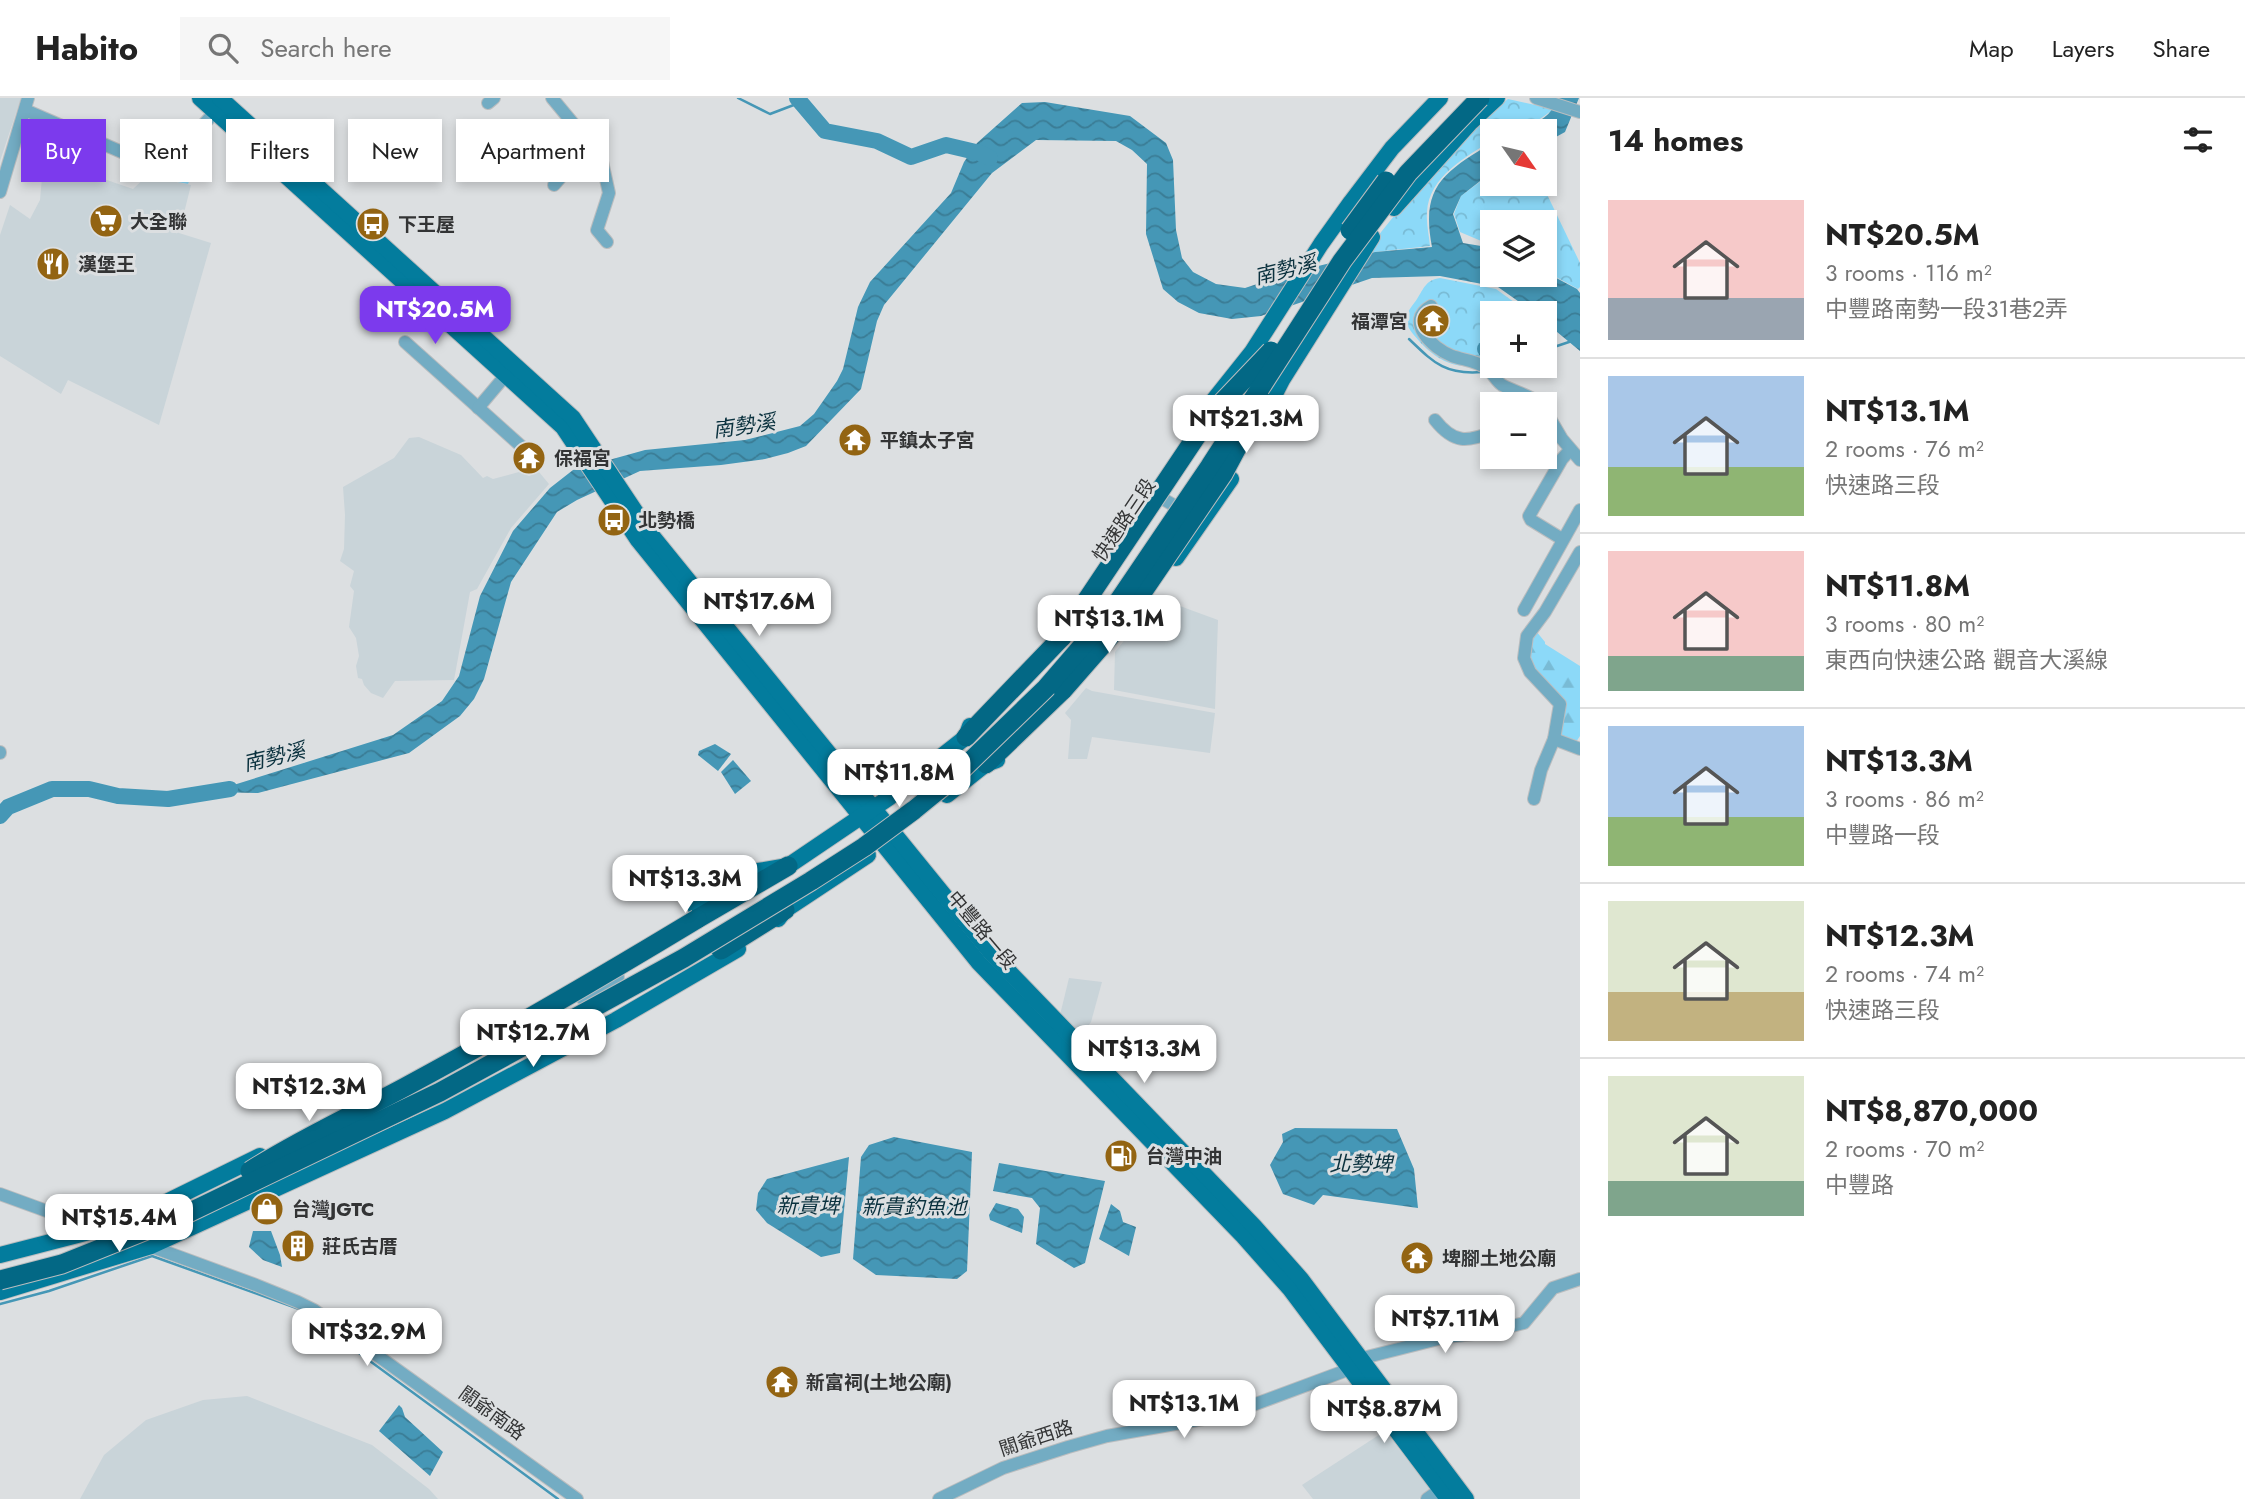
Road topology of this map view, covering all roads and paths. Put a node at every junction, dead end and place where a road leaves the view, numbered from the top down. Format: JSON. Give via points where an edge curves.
{"nodes":[{"id":1,"x":200,"y":98,"type":"edge"},
{"id":2,"x":552,"y":98,"type":"edge"},
{"id":3,"x":1440,"y":98,"type":"edge"},
{"id":4,"x":1463,"y":98,"type":"edge"},
{"id":5,"x":1480,"y":98,"type":"edge"},
{"id":6,"x":1497,"y":98,"type":"edge"},
{"id":7,"x":1536,"y":98,"type":"edge"},
{"id":8,"x":27,"y":104,"type":"edge"},
{"id":9,"x":217,"y":105,"type":"edge"},
{"id":10,"x":1579,"y":112,"type":"edge"},
{"id":11,"x":205,"y":119,"type":"edge"},
{"id":12,"x":570,"y":119,"type":"edge"},
{"id":13,"x":120,"y":151,"type":"edge"},
{"id":14,"x":557,"y":182,"type":"edge"},
{"id":15,"x":607,"y":182,"type":"edge"},
{"id":16,"x":554,"y":185,"type":"dead end"},
{"id":17,"x":0,"y":192,"type":"edge"},
{"id":18,"x":607,"y":242,"type":"dead end"},
{"id":19,"x":1431,"y":306,"type":"dead end"},
{"id":20,"x":405,"y":342,"type":"dead end"},
{"id":21,"x":1268,"y":353,"type":"junction"},
{"id":22,"x":510,"y":370,"type":"junction"},
{"id":23,"x":1520,"y":392,"type":"edge"},
{"id":24,"x":478,"y":408,"type":"junction"},
{"id":25,"x":1435,"y":420,"type":"dead end"},
{"id":26,"x":1557,"y":430,"type":"edge"},
{"id":27,"x":1480,"y":437,"type":"edge"},
{"id":28,"x":1557,"y":438,"type":"edge"},
{"id":29,"x":1562,"y":439,"type":"junction"},
{"id":30,"x":521,"y":446,"type":"dead end"},
{"id":31,"x":1570,"y":450,"type":"junction"},
{"id":32,"x":1580,"y":460,"type":"edge"},
{"id":33,"x":1149,"y":491,"type":"junction"},
{"id":34,"x":1165,"y":499,"type":"junction"},
{"id":35,"x":1580,"y":510,"type":"edge"},
{"id":36,"x":1196,"y":519,"type":"junction"},
{"id":37,"x":1562,"y":539,"type":"junction"},
{"id":38,"x":1578,"y":560,"type":"edge"},
{"id":39,"x":1524,"y":610,"type":"dead end"},
{"id":40,"x":966,"y":737,"type":"junction"},
{"id":41,"x":1554,"y":739,"type":"junction"},
{"id":42,"x":1580,"y":749,"type":"edge"},
{"id":43,"x":986,"y":764,"type":"junction"},
{"id":44,"x":1534,"y":799,"type":"dead end"},
{"id":45,"x":868,"y":812,"type":"junction"},
{"id":46,"x":890,"y":839,"type":"junction"},
{"id":47,"x":788,"y":866,"type":"junction"},
{"id":48,"x":785,"y":910,"type":"junction"},
{"id":49,"x":591,"y":973,"type":"junction"},
{"id":50,"x":600,"y":988,"type":"junction"},
{"id":51,"x":613,"y":1014,"type":"junction"},
{"id":52,"x":422,"y":1067,"type":"junction"},
{"id":53,"x":430,"y":1083,"type":"junction"},
{"id":54,"x":442,"y":1105,"type":"junction"},
{"id":55,"x":224,"y":1189,"type":"junction"},
{"id":56,"x":192,"y":1191,"type":"junction"},
{"id":57,"x":0,"y":1194,"type":"edge"},
{"id":58,"x":184,"y":1215,"type":"junction"},
{"id":59,"x":97,"y":1230,"type":"junction"},
{"id":60,"x":151,"y":1246,"type":"junction"},
{"id":61,"x":0,"y":1255,"type":"edge"},
{"id":62,"x":0,"y":1269,"type":"edge"},
{"id":63,"x":1580,"y":1279,"type":"edge"},
{"id":64,"x":0,"y":1280,"type":"edge"},
{"id":65,"x":0,"y":1292,"type":"edge"},
{"id":66,"x":1354,"y":1364,"type":"junction"},
{"id":67,"x":1445,"y":1494,"type":"edge"},
{"id":68,"x":577,"y":1499,"type":"edge"},
{"id":69,"x":939,"y":1499,"type":"edge"},
{"id":70,"x":1427,"y":1499,"type":"edge"},
{"id":71,"x":1466,"y":1499,"type":"edge"}],
"edges":[{"from":1,"to":9,"type":"main road"},
{"from":2,"to":12,"type":"street"},
{"from":3,"to":21,"type":"main road","via":[[1392,148],[1308,263]]},
{"from":4,"to":21,"type":"highway","bridge":true,"via":[[1407,154],[1366,206]]},
{"from":5,"to":21,"type":"highway","bridge":true,"via":[[1408,173]]},
{"from":6,"to":36,"type":"main road","via":[[1405,193],[1361,251],[1282,380],[1230,481]]},
{"from":7,"to":10,"type":"street"},
{"from":8,"to":13,"type":"street"},
{"from":8,"to":17,"type":"street"},
{"from":9,"to":11,"type":"street"},
{"from":9,"to":22,"type":"main road"},
{"from":14,"to":16,"type":"street"},
{"from":15,"to":18,"type":"street","via":[[609,193],[597,230]]},
{"from":19,"to":23,"type":"street","via":[[1418,319],[1427,338],[1448,355],[1490,372],[1502,385]]},
{"from":20,"to":24,"type":"street"},
{"from":21,"to":33,"type":"main road","name":"快速路三段","via":[[1218,393]]},
{"from":21,"to":34,"type":"street","name":"快速路三段","via":[[1227,405]]},
{"from":21,"to":40,"type":"highway","bridge":true,"via":[[1212,413],[1062,637]]},
{"from":21,"to":43,"type":"highway","bridge":true,"via":[[1255,418],[1223,474],[1119,626],[1063,690]]},
{"from":21,"to":55,"type":"highway","bridge":true,"via":[[1177,497],[1074,644],[952,768],[824,860],[584,1005],[441,1085]]},
{"from":21,"to":58,"type":"highway","bridge":true,"via":[[1108,615],[1046,688],[914,810],[788,895],[495,1064]]},
{"from":22,"to":24,"type":"street"},
{"from":22,"to":45,"type":"main road","name":"中豐路一段","via":[[573,418],[647,550]]},
{"from":24,"to":30,"type":"street"},
{"from":25,"to":27,"type":"street","via":[[1465,440]]},
{"from":26,"to":29,"type":"street"},
{"from":28,"to":29,"type":"street"},
{"from":29,"to":31,"type":"street"},
{"from":31,"to":32,"type":"street"},
{"from":31,"to":37,"type":"street","via":[[1530,516]]},
{"from":33,"to":34,"type":"street"},
{"from":33,"to":40,"type":"main road","name":"快速路三段","via":[[1054,631],[968,728]]},
{"from":34,"to":36,"type":"street"},
{"from":34,"to":40,"type":"street","name":"快速路三段","via":[[1062,648],[982,731]]},
{"from":35,"to":37,"type":"street"},
{"from":36,"to":43,"type":"main road","via":[[1109,647],[1060,703],[1001,759]]},
{"from":37,"to":39,"type":"street"},
{"from":38,"to":41,"type":"street","via":[[1527,636],[1524,658],[1530,672],[1560,704]]},
{"from":40,"to":45,"type":"main road","name":"快速路三段"},
{"from":41,"to":42,"type":"street"},
{"from":41,"to":44,"type":"street"},
{"from":43,"to":46,"type":"main road"},
{"from":45,"to":46,"type":"main road","name":"中豐路一段"},
{"from":45,"to":47,"type":"main road","name":"快速路三段"},
{"from":46,"to":48,"type":"main road"},
{"from":46,"to":66,"type":"main road","name":"中豐路一段","via":[[1100,1077],[1254,1226],[1301,1279]]},
{"from":47,"to":49,"type":"main road","name":"快速路三段","via":[[758,871]]},
{"from":47,"to":50,"type":"street","name":"快速路三段"},
{"from":47,"to":55,"type":"highway","bridge":true,"via":[[546,1010],[288,1147]]},
{"from":48,"to":51,"type":"main road","via":[[771,927],[732,953]]},
{"from":48,"to":58,"type":"highway","via":[[576,1034],[455,1097],[214,1213]]},
{"from":49,"to":50,"type":"street"},
{"from":49,"to":52,"type":"main road","name":"快速路三段"},
{"from":50,"to":51,"type":"street"},
{"from":50,"to":53,"type":"street","name":"快速路三段"},
{"from":51,"to":54,"type":"main road"},
{"from":52,"to":53,"type":"street"},
{"from":52,"to":56,"type":"main road","name":"快速路三段"},
{"from":53,"to":54,"type":"street"},
{"from":53,"to":56,"type":"street","name":"快速路三段","via":[[202,1193]]},
{"from":54,"to":60,"type":"main road"},
{"from":55,"to":62,"type":"highway","via":[[124,1232]]},
{"from":56,"to":59,"type":"main road","name":"快速路三段"},
{"from":57,"to":59,"type":"street","name":"關爺南路"},
{"from":58,"to":64,"type":"highway","bridge":true,"via":[[62,1264]]},
{"from":59,"to":60,"type":"street","name":"關爺南路"},
{"from":59,"to":61,"type":"main road","name":"快速路三段"},
{"from":60,"to":65,"type":"main road"},
{"from":60,"to":68,"type":"street","name":"關爺南路","via":[[314,1310]]},
{"from":63,"to":66,"type":"street","name":"關爺西路","via":[[1553,1288],[1524,1323],[1446,1337]]},
{"from":66,"to":67,"type":"main road"},
{"from":66,"to":69,"type":"street","name":"關爺西路","via":[[1226,1415],[1107,1436],[1003,1468]]},
{"from":66,"to":71,"type":"main road"},
{"from":67,"to":70,"type":"street"}]}
